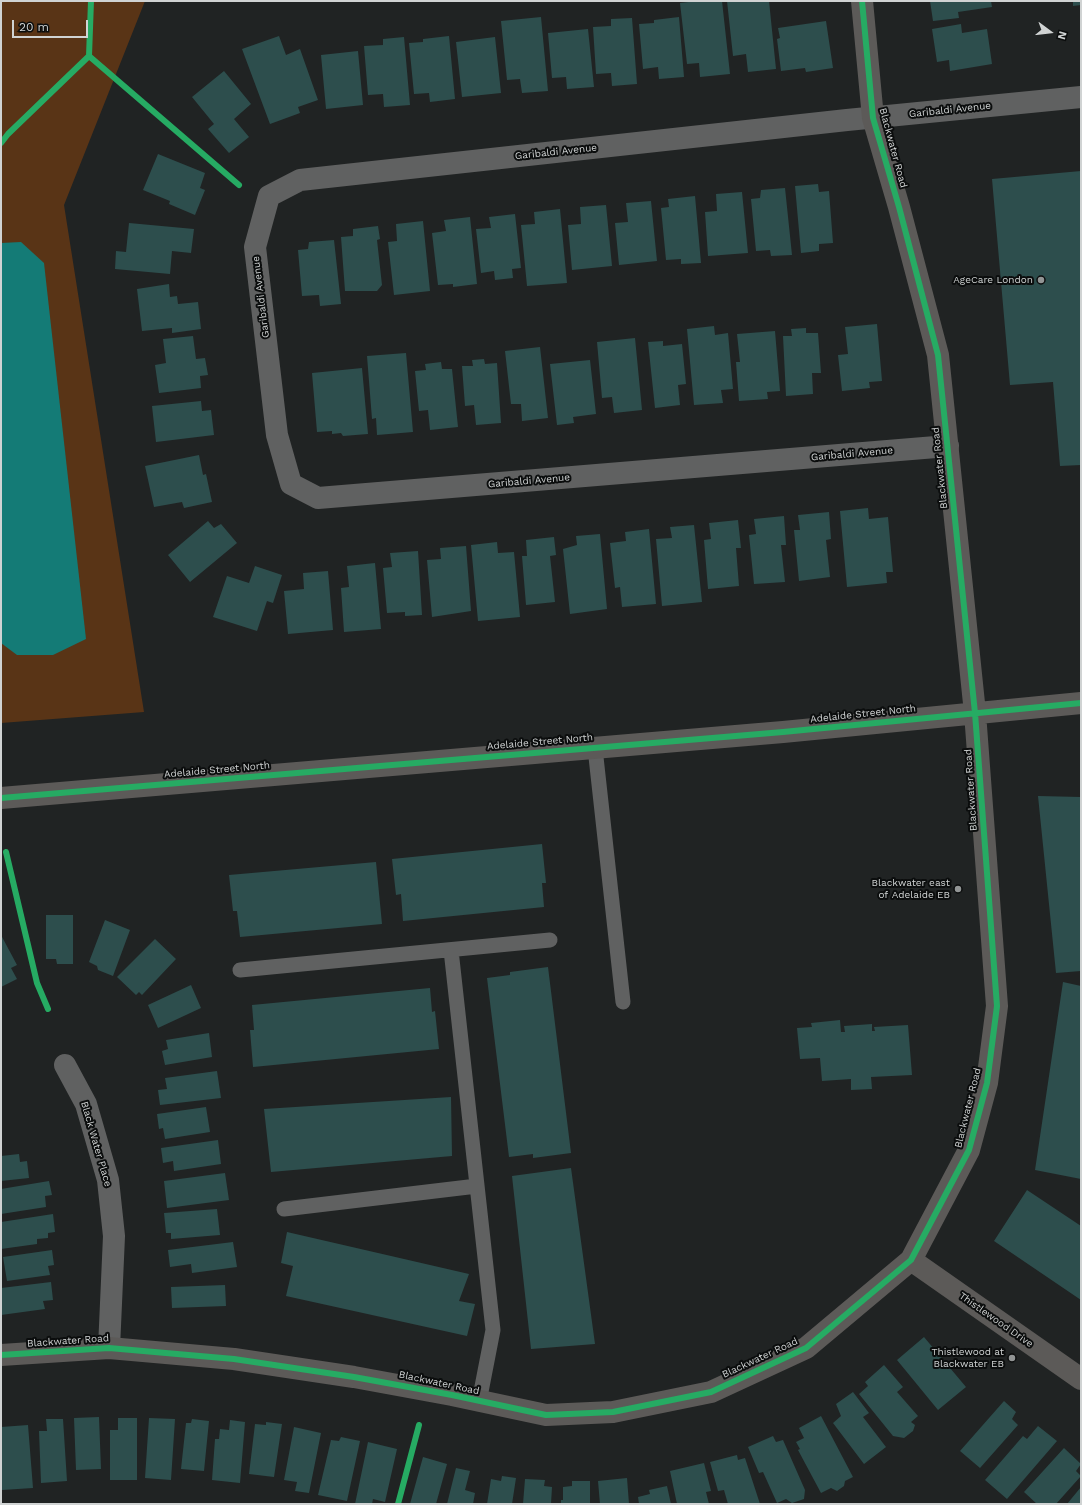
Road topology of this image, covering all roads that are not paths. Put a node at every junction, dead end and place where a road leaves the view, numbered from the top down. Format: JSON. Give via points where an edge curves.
{"nodes":[{"id":1,"x":862,"y":1,"type":"edge"},
{"id":2,"x":1081,"y":97,"type":"edge"},
{"id":3,"x":873,"y":118,"type":"junction"},
{"id":4,"x":948,"y":446,"type":"junction"},
{"id":5,"x":1081,"y":703,"type":"edge"},
{"id":6,"x":975,"y":713,"type":"junction"},
{"id":7,"x":595,"y":748,"type":"junction"},
{"id":8,"x":1,"y":798,"type":"edge"},
{"id":9,"x":550,"y":940,"type":"dead end"},
{"id":10,"x":451,"y":950,"type":"junction"},
{"id":11,"x":240,"y":970,"type":"dead end"},
{"id":12,"x":623,"y":1002,"type":"dead end"},
{"id":13,"x":66,"y":1065,"type":"dead end"},
{"id":14,"x":477,"y":1186,"type":"junction"},
{"id":15,"x":284,"y":1209,"type":"dead end"},
{"id":16,"x":911,"y":1260,"type":"junction"},
{"id":17,"x":109,"y":1348,"type":"junction"},
{"id":18,"x":1,"y":1355,"type":"edge"},
{"id":19,"x":1081,"y":1379,"type":"edge"},
{"id":20,"x":479,"y":1402,"type":"junction"}],
"edges":[{"from":1,"to":3,"type":"street","name":"Blackwater Road"},
{"from":2,"to":3,"type":"street","name":"Garibaldi Avenue"},
{"from":3,"to":4,"type":"street","name":"Blackwater Road","via":[[900,207],[938,355]]},
{"from":3,"to":4,"type":"street","name":"Garibaldi Avenue","via":[[300,180],[269,196],[255,247],[277,435],[291,484],[318,498]]},
{"from":4,"to":6,"type":"street","name":"Blackwater Road"},
{"from":5,"to":6,"type":"street","name":"Adelaide Street North"},
{"from":6,"to":7,"type":"street","name":"Adelaide Street North"},
{"from":6,"to":16,"type":"street","name":"Blackwater Road","via":[[997,1006],[987,1083],[969,1150]]},
{"from":7,"to":8,"type":"street","name":"Adelaide Street North"},
{"from":7,"to":12,"type":"lane"},
{"from":9,"to":10,"type":"lane"},
{"from":10,"to":11,"type":"lane"},
{"from":10,"to":14,"type":"lane"},
{"from":13,"to":17,"type":"street","name":"Black Water Place","via":[[86,1104],[108,1180],[114,1236]]},
{"from":14,"to":15,"type":"lane"},
{"from":14,"to":20,"type":"lane","via":[[493,1330]]},
{"from":16,"to":19,"type":"street","name":"Thistlewood Drive"},
{"from":16,"to":20,"type":"street","name":"Blackwater Road","via":[[806,1348],[711,1392],[613,1412],[554,1415]]},
{"from":17,"to":18,"type":"street","name":"Blackwater Road"},
{"from":17,"to":20,"type":"street","name":"Blackwater Road","via":[[234,1359],[354,1377]]}]}
